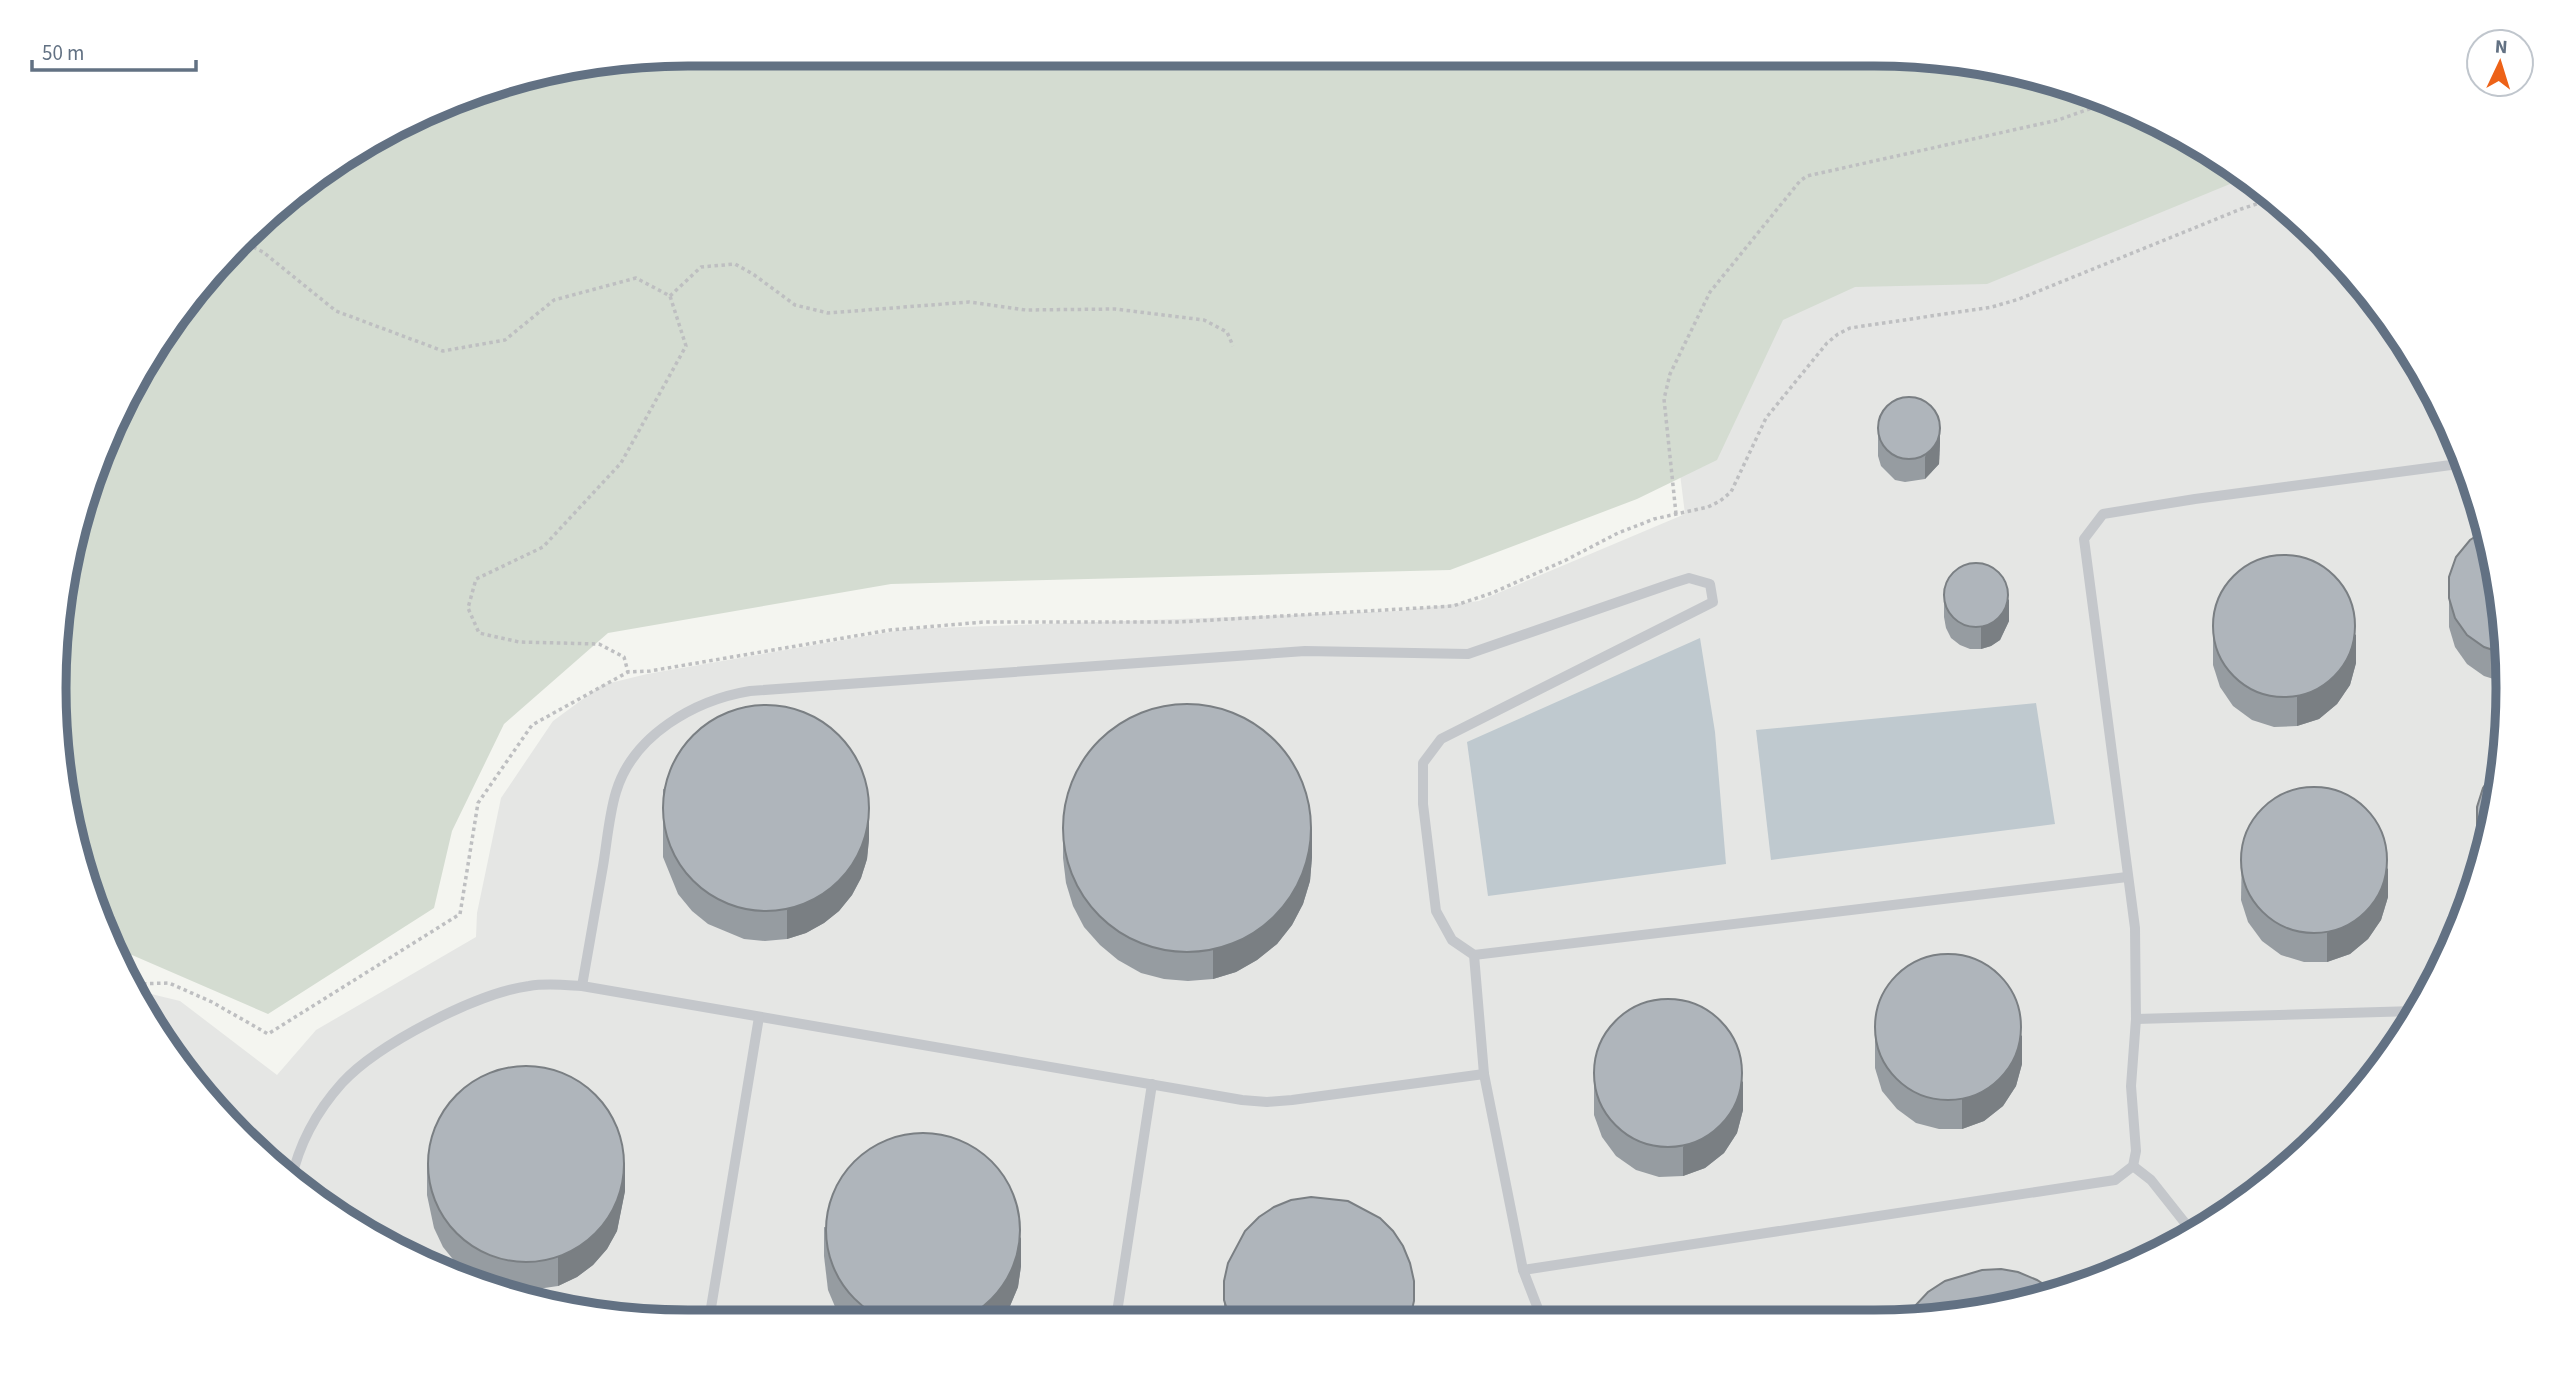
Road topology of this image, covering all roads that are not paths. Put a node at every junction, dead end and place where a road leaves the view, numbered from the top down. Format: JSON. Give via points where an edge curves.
{"nodes":[{"id":1,"x":2455,"y":465,"type":"edge"},
{"id":2,"x":2127,"y":877,"type":"junction"},
{"id":3,"x":1474,"y":956,"type":"junction"},
{"id":4,"x":582,"y":986,"type":"junction"},
{"id":5,"x":2405,"y":1011,"type":"edge"},
{"id":6,"x":759,"y":1017,"type":"junction"},
{"id":7,"x":2136,"y":1018,"type":"junction"},
{"id":8,"x":1484,"y":1074,"type":"junction"},
{"id":9,"x":1152,"y":1084,"type":"junction"},
{"id":10,"x":2133,"y":1166,"type":"junction"},
{"id":11,"x":294,"y":1168,"type":"edge"},
{"id":12,"x":2187,"y":1225,"type":"edge"},
{"id":13,"x":1523,"y":1270,"type":"junction"},
{"id":14,"x":711,"y":1310,"type":"edge"},
{"id":15,"x":1117,"y":1310,"type":"edge"},
{"id":16,"x":1538,"y":1310,"type":"edge"}],
"edges":[{"from":1,"to":2,"type":"lane","via":[[2103,514],[2084,539]]},
{"from":2,"to":3,"type":"lane"},
{"from":2,"to":7,"type":"lane","via":[[2135,928]]},
{"from":3,"to":4,"type":"lane","via":[[1452,940],[1436,912],[1423,804],[1423,763],[1441,738],[1713,603],[1710,584],[1681,580],[1468,654],[1306,651],[725,695],[661,729],[641,750],[616,791]]},
{"from":3,"to":8,"type":"lane"},
{"from":4,"to":6,"type":"lane"},
{"from":4,"to":11,"type":"lane","via":[[527,986],[502,993],[429,1024],[363,1063],[306,1133]]},
{"from":5,"to":7,"type":"lane"},
{"from":6,"to":9,"type":"lane"},
{"from":6,"to":14,"type":"lane"},
{"from":7,"to":10,"type":"lane","via":[[2131,1086]]},
{"from":8,"to":9,"type":"lane","via":[[1267,1102]]},
{"from":8,"to":13,"type":"lane"},
{"from":9,"to":15,"type":"lane"},
{"from":10,"to":12,"type":"lane","via":[[2151,1180]]},
{"from":10,"to":13,"type":"lane","via":[[2115,1180]]},
{"from":13,"to":16,"type":"lane"}]}
